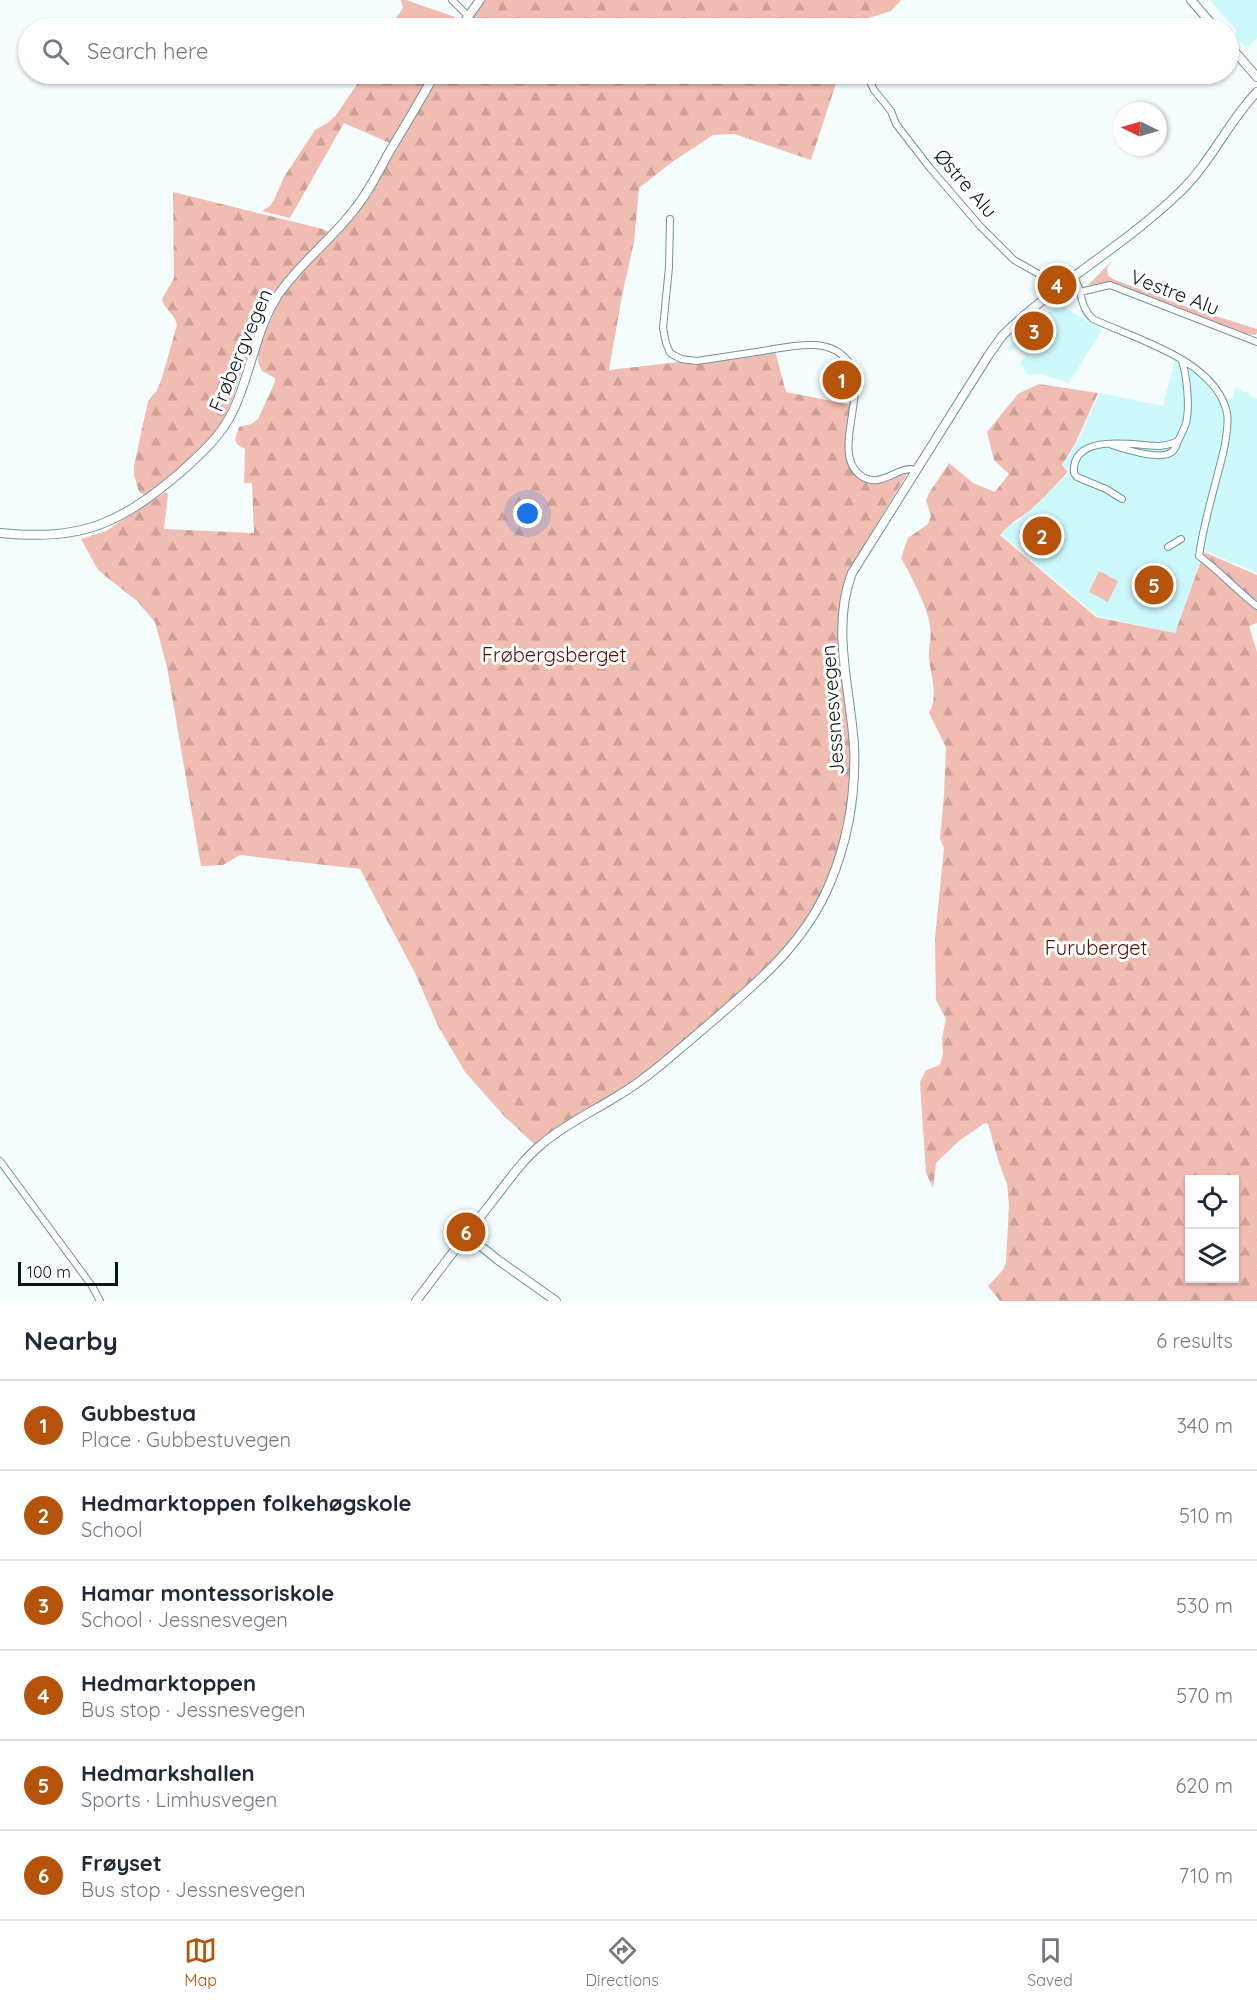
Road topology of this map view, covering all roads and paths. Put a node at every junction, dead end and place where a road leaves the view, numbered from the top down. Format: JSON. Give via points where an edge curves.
{"nodes":[{"id":1,"x":452,"y":0,"type":"edge"},
{"id":2,"x":480,"y":0,"type":"edge"},
{"id":3,"x":1191,"y":0,"type":"edge"},
{"id":4,"x":468,"y":16,"type":"joint"},
{"id":5,"x":1206,"y":18,"type":"edge"},
{"id":6,"x":1239,"y":57,"type":"edge"},
{"id":7,"x":1257,"y":77,"type":"edge"},
{"id":8,"x":429,"y":84,"type":"edge"},
{"id":9,"x":871,"y":84,"type":"edge"},
{"id":10,"x":1257,"y":92,"type":"edge"},
{"id":11,"x":670,"y":219,"type":"dead end"},
{"id":12,"x":1074,"y":278,"type":"junction"},
{"id":13,"x":1080,"y":292,"type":"junction"},
{"id":14,"x":1052,"y":295,"type":"junction"},
{"id":15,"x":1257,"y":342,"type":"edge"},
{"id":16,"x":1182,"y":361,"type":"junction"},
{"id":17,"x":1179,"y":441,"type":"junction"},
{"id":18,"x":1108,"y":443,"type":"junction"},
{"id":19,"x":916,"y":470,"type":"junction"},
{"id":20,"x":1122,"y":499,"type":"dead end"},
{"id":21,"x":0,"y":533,"type":"edge"},
{"id":22,"x":1181,"y":539,"type":"dead end"},
{"id":23,"x":1168,"y":547,"type":"dead end"},
{"id":24,"x":1257,"y":606,"type":"edge"},
{"id":25,"x":0,"y":1161,"type":"edge"},
{"id":26,"x":467,"y":1235,"type":"junction"},
{"id":27,"x":100,"y":1301,"type":"edge"},
{"id":28,"x":417,"y":1301,"type":"edge"},
{"id":29,"x":556,"y":1301,"type":"edge"}],
"edges":[{"from":1,"to":4,"type":"street"},
{"from":2,"to":4,"type":"main road"},
{"from":3,"to":5,"type":"main road"},
{"from":6,"to":7,"type":"main road"},
{"from":8,"to":21,"type":"main road","name":"Frøbergvegen","via":[[356,207],[276,298],[232,413],[205,451],[141,503],[105,524],[62,535]]},
{"from":9,"to":14,"type":"street","name":"Østre Alu","via":[[930,168],[1014,260],[1039,274]]},
{"from":10,"to":12,"type":"main road","name":"Jessnesvegen","via":[[1181,191]]},
{"from":11,"to":19,"type":"street","via":[[663,328],[670,353],[697,361],[798,345],[834,350],[852,366],[855,393],[849,454],[855,470],[874,480]]},
{"from":12,"to":13,"type":"street"},
{"from":12,"to":14,"type":"main road","name":"Jessnesvegen"},
{"from":13,"to":15,"type":"street","name":"Vestre Alu","via":[[1110,285]]},
{"from":13,"to":16,"type":"street","via":[[1085,311],[1093,319]]},
{"from":14,"to":19,"type":"main road","name":"Jessnesvegen","via":[[996,345]]},
{"from":16,"to":17,"type":"street","via":[[1187,413]]},
{"from":16,"to":24,"type":"street","via":[[1208,379],[1225,409],[1228,423],[1199,556]]},
{"from":17,"to":18,"type":"street","via":[[1157,446]]},
{"from":17,"to":18,"type":"street","via":[[1173,452],[1164,456]]},
{"from":18,"to":20,"type":"street","via":[[1086,450],[1077,458],[1074,473]]},
{"from":19,"to":26,"type":"main road","name":"Jessnesvegen","via":[[856,564],[845,592],[842,626],[854,745],[853,792],[842,851],[830,886],[814,914],[755,985],[621,1094],[536,1149]]},
{"from":22,"to":23,"type":"street"},
{"from":25,"to":27,"type":"street"},
{"from":26,"to":28,"type":"main road","name":"Jessnesvegen"},
{"from":26,"to":29,"type":"main road"}]}
